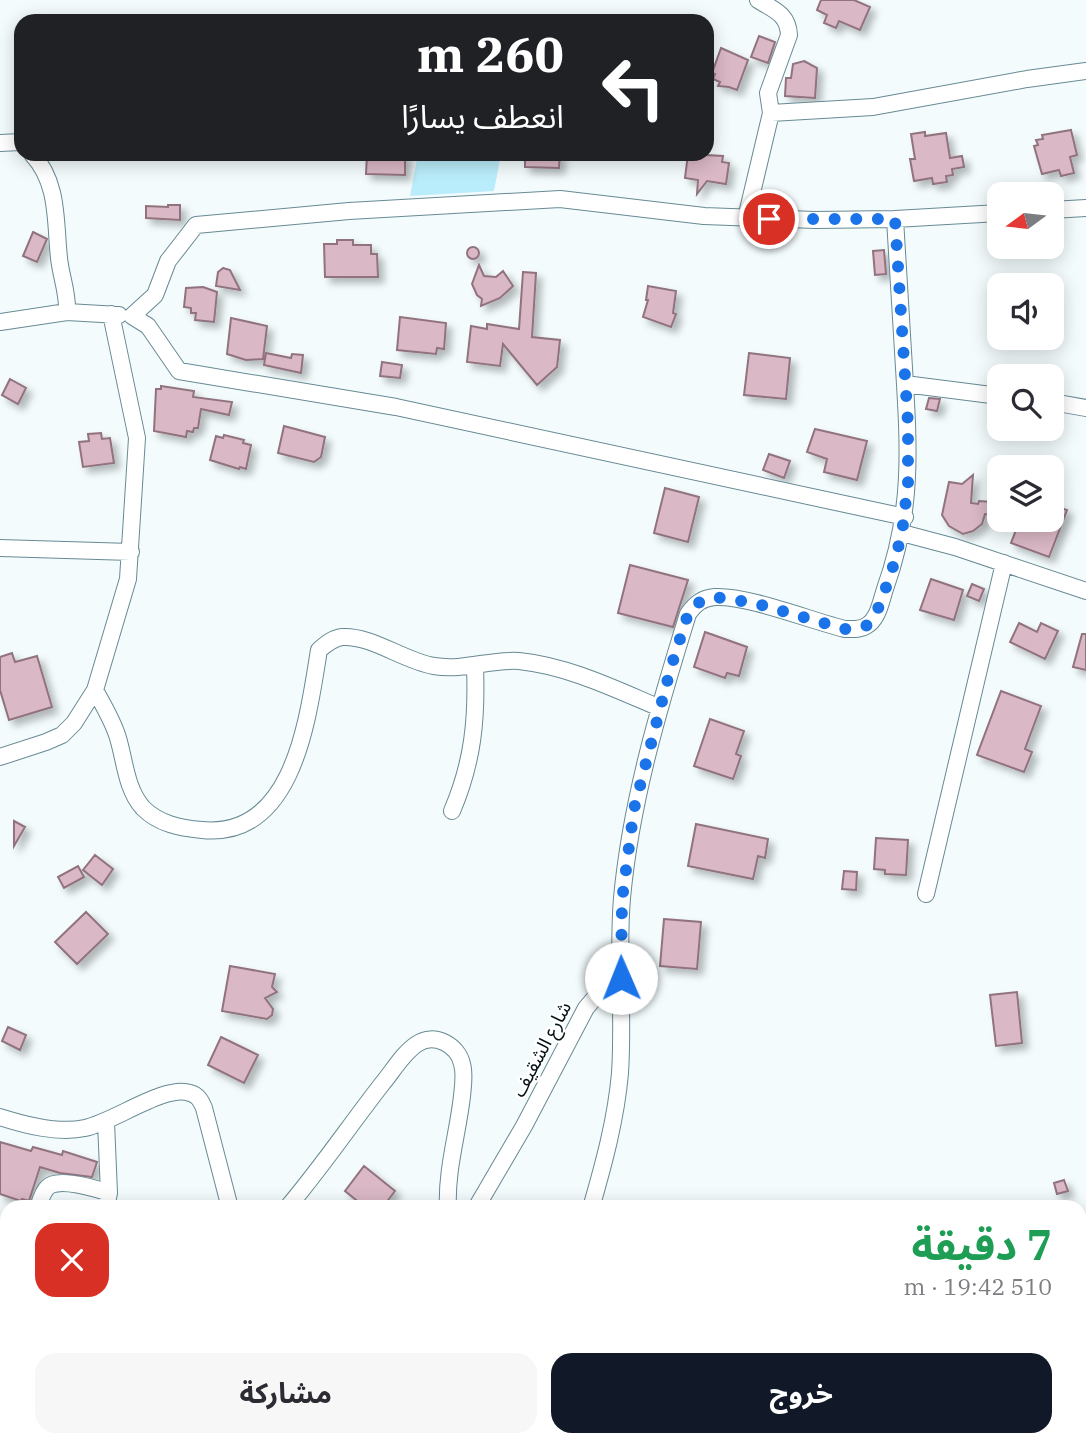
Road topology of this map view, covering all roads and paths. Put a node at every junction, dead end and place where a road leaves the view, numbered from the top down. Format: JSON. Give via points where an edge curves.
{"nodes":[{"id":1,"x":758,"y":0,"type":"edge"},
{"id":2,"x":1086,"y":71,"type":"edge"},
{"id":3,"x":771,"y":113,"type":"junction"},
{"id":4,"x":39,"y":161,"type":"edge"},
{"id":5,"x":1086,"y":208,"type":"edge"},
{"id":6,"x":1064,"y":209,"type":"edge"},
{"id":7,"x":987,"y":214,"type":"edge"},
{"id":8,"x":746,"y":218,"type":"junction"},
{"id":9,"x":895,"y":219,"type":"junction"},
{"id":10,"x":67,"y":312,"type":"junction"},
{"id":11,"x":111,"y":314,"type":"junction"},
{"id":12,"x":132,"y":316,"type":"junction"},
{"id":13,"x":0,"y":322,"type":"edge"},
{"id":14,"x":905,"y":384,"type":"junction"},
{"id":15,"x":987,"y":394,"type":"edge"},
{"id":16,"x":1064,"y":404,"type":"edge"},
{"id":17,"x":1086,"y":408,"type":"edge"},
{"id":18,"x":903,"y":525,"type":"junction"},
{"id":19,"x":0,"y":548,"type":"edge"},
{"id":20,"x":131,"y":552,"type":"junction"},
{"id":21,"x":1004,"y":563,"type":"junction"},
{"id":22,"x":1086,"y":591,"type":"edge"},
{"id":23,"x":475,"y":667,"type":"junction"},
{"id":24,"x":95,"y":690,"type":"junction"},
{"id":25,"x":660,"y":708,"type":"junction"},
{"id":26,"x":0,"y":757,"type":"edge"},
{"id":27,"x":452,"y":811,"type":"dead end"},
{"id":28,"x":926,"y":894,"type":"dead end"},
{"id":29,"x":621,"y":978,"type":"junction"},
{"id":30,"x":0,"y":1117,"type":"edge"},
{"id":31,"x":106,"y":1122,"type":"junction"},
{"id":32,"x":41,"y":1200,"type":"edge"},
{"id":33,"x":108,"y":1200,"type":"edge"},
{"id":34,"x":228,"y":1200,"type":"edge"},
{"id":35,"x":295,"y":1200,"type":"edge"},
{"id":36,"x":449,"y":1200,"type":"edge"},
{"id":37,"x":482,"y":1200,"type":"edge"},
{"id":38,"x":593,"y":1200,"type":"edge"}],
"edges":[{"from":1,"to":3,"type":"street","via":[[784,15],[789,25],[768,93]]},
{"from":2,"to":3,"type":"street","via":[[873,107]]},
{"from":3,"to":8,"type":"street"},
{"from":4,"to":10,"type":"street","via":[[53,190]]},
{"from":5,"to":6,"type":"street"},
{"from":7,"to":9,"type":"street"},
{"from":8,"to":9,"type":"street"},
{"from":8,"to":12,"type":"street","via":[[560,199],[195,225],[168,261],[155,295]]},
{"from":9,"to":14,"type":"street"},
{"from":10,"to":11,"type":"street"},
{"from":10,"to":13,"type":"street"},
{"from":11,"to":12,"type":"street"},
{"from":11,"to":20,"type":"street","via":[[137,438]]},
{"from":12,"to":18,"type":"street","via":[[148,326],[179,371],[396,407]]},
{"from":14,"to":15,"type":"street"},
{"from":14,"to":18,"type":"street","via":[[908,483]]},
{"from":16,"to":17,"type":"street"},
{"from":18,"to":21,"type":"street"},
{"from":18,"to":25,"type":"street","via":[[876,614],[866,626],[845,629],[725,598],[695,604]]},
{"from":19,"to":20,"type":"street"},
{"from":20,"to":24,"type":"street","via":[[128,579]]},
{"from":21,"to":22,"type":"street"},
{"from":21,"to":28,"type":"street"},
{"from":23,"to":24,"type":"street","via":[[431,666],[358,638],[330,641],[319,650],[306,731],[285,782],[253,820],[233,829],[210,831],[158,820],[142,807]]},
{"from":23,"to":25,"type":"street","via":[[517,661],[547,667]]},
{"from":23,"to":27,"type":"street","via":[[474,736]]},
{"from":24,"to":26,"type":"street","via":[[62,735]]},
{"from":25,"to":29,"type":"street","via":[[630,836],[622,900]]},
{"from":29,"to":37,"type":"street","name":"شارع الشقيف","via":[[604,987],[586,1008]]},
{"from":29,"to":38,"type":"street","via":[[617,1106]]},
{"from":30,"to":31,"type":"street","via":[[72,1130]]},
{"from":31,"to":33,"type":"street"},
{"from":31,"to":34,"type":"street","via":[[161,1095],[189,1092],[198,1096]]},
{"from":32,"to":33,"type":"street","via":[[46,1188],[55,1183],[91,1187]]},
{"from":35,"to":36,"type":"street","via":[[410,1049],[433,1039],[453,1046],[463,1065]]}]}
